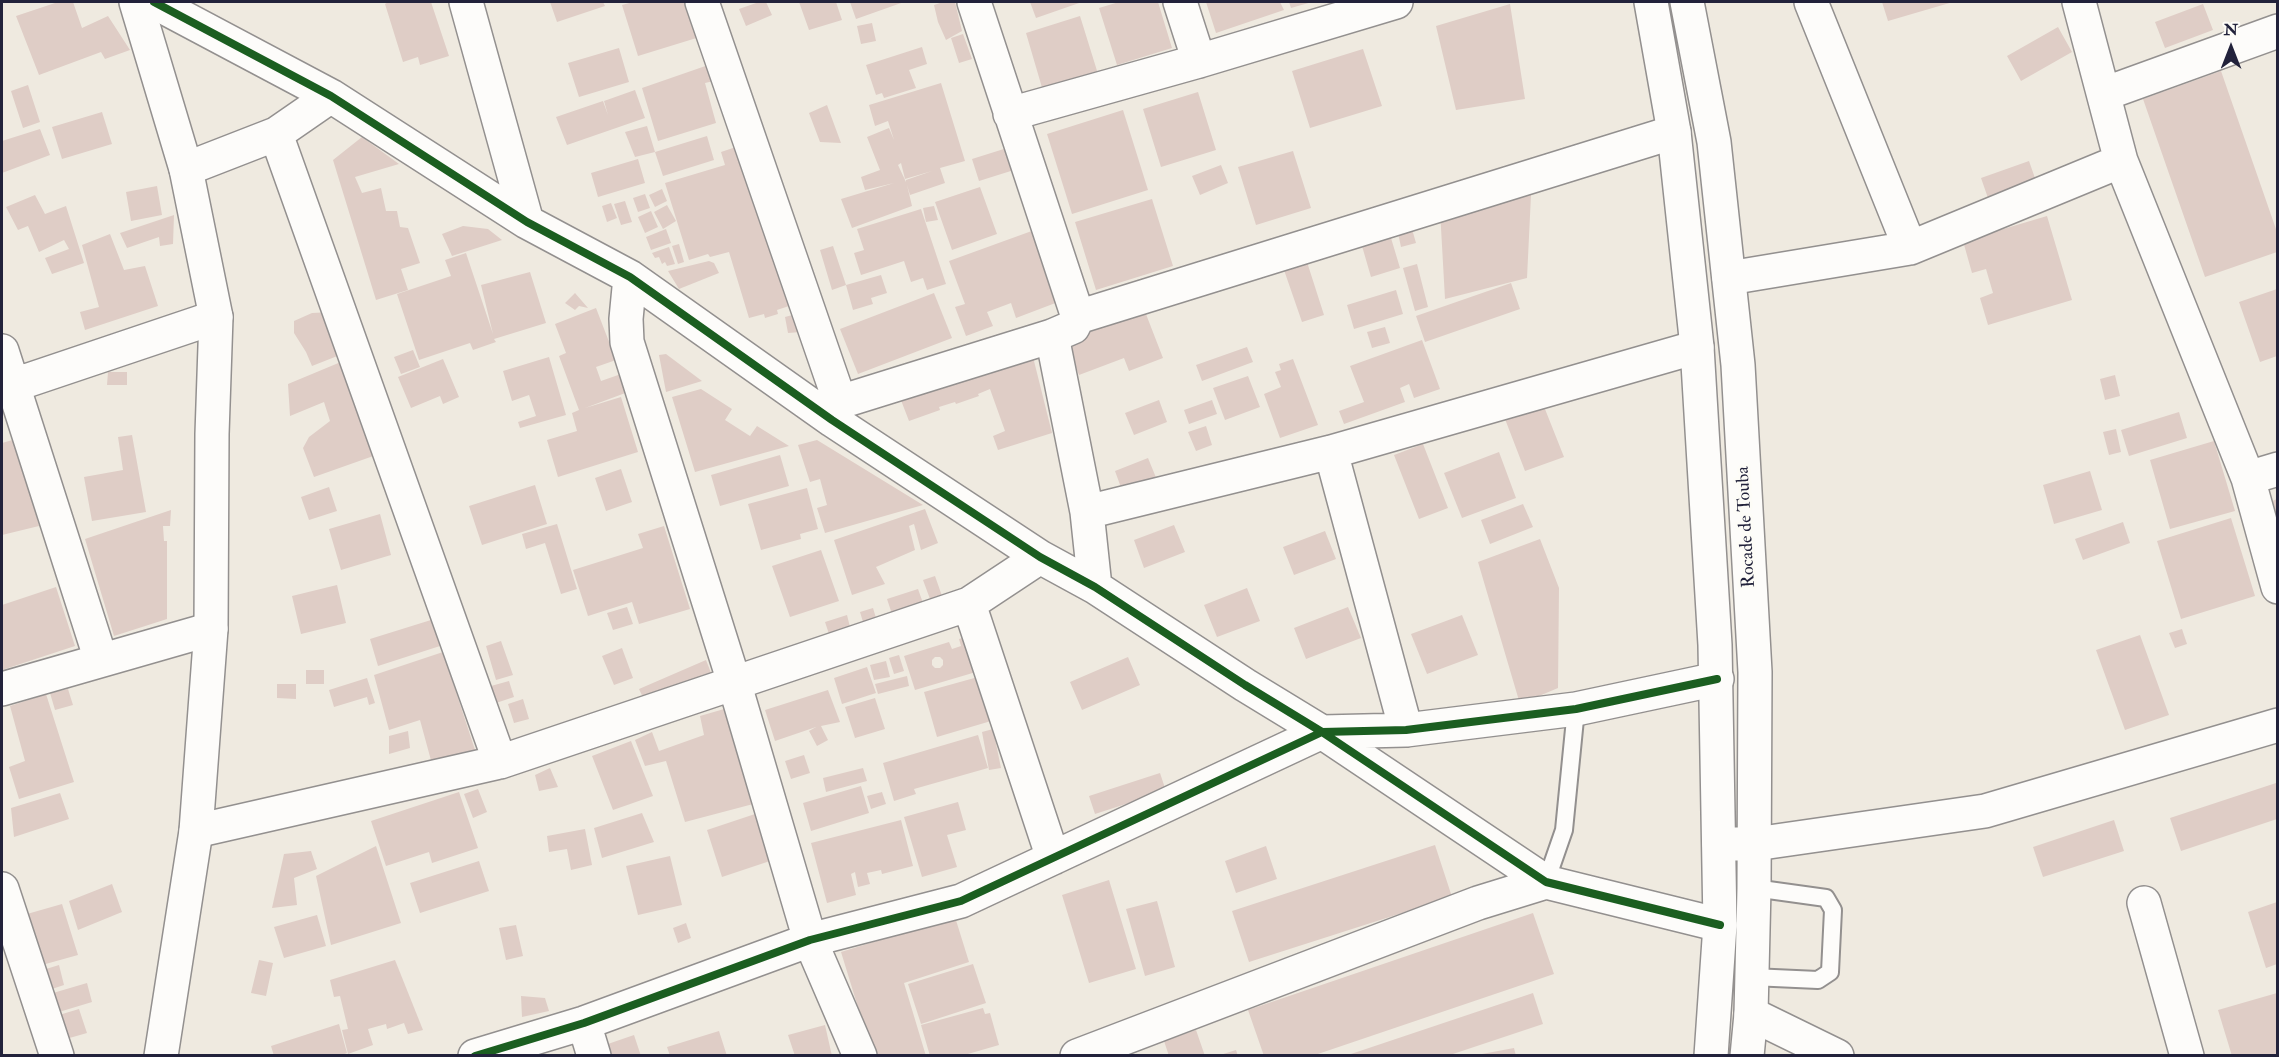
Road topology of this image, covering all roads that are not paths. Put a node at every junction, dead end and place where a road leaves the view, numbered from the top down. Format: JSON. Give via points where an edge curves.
{"nodes":[{"id":1,"x":136,"y":2,"type":"edge"},
{"id":2,"x":154,"y":2,"type":"edge"},
{"id":3,"x":466,"y":2,"type":"edge"},
{"id":4,"x":702,"y":2,"type":"edge"},
{"id":5,"x":975,"y":2,"type":"edge"},
{"id":6,"x":1180,"y":2,"type":"edge"},
{"id":7,"x":1651,"y":2,"type":"edge"},
{"id":8,"x":1687,"y":2,"type":"edge"},
{"id":9,"x":1811,"y":2,"type":"edge"},
{"id":10,"x":2079,"y":2,"type":"edge"},
{"id":11,"x":1384,"y":4,"type":"edge"},
{"id":12,"x":2277,"y":31,"type":"edge"},
{"id":13,"x":1199,"y":61,"type":"junction"},
{"id":14,"x":2104,"y":94,"type":"junction"},
{"id":15,"x":331,"y":96,"type":"junction"},
{"id":16,"x":1010,"y":114,"type":"junction"},
{"id":17,"x":1674,"y":132,"type":"junction"},
{"id":18,"x":276,"y":134,"type":"junction"},
{"id":19,"x":2121,"y":161,"type":"junction"},
{"id":20,"x":186,"y":169,"type":"junction"},
{"id":21,"x":527,"y":222,"type":"junction"},
{"id":22,"x":1910,"y":248,"type":"junction"},
{"id":23,"x":630,"y":277,"type":"junction"},
{"id":24,"x":1729,"y":278,"type":"junction"},
{"id":25,"x":216,"y":317,"type":"junction"},
{"id":26,"x":1065,"y":326,"type":"junction"},
{"id":27,"x":1697,"y":347,"type":"junction"},
{"id":28,"x":2,"y":351,"type":"edge"},
{"id":29,"x":7,"y":387,"type":"edge"},
{"id":30,"x":836,"y":411,"type":"junction"},
{"id":31,"x":1331,"y":452,"type":"junction"},
{"id":32,"x":2263,"y":473,"type":"edge"},
{"id":33,"x":1087,"y":512,"type":"junction"},
{"id":34,"x":1040,"y":557,"type":"junction"},
{"id":35,"x":2277,"y":586,"type":"edge"},
{"id":36,"x":1095,"y":587,"type":"junction"},
{"id":37,"x":969,"y":604,"type":"junction"},
{"id":38,"x":211,"y":629,"type":"junction"},
{"id":39,"x":101,"y":660,"type":"junction"},
{"id":40,"x":1717,"y":678,"type":"junction"},
{"id":41,"x":734,"y":682,"type":"junction"},
{"id":42,"x":2,"y":689,"type":"edge"},
{"id":43,"x":1576,"y":709,"type":"junction"},
{"id":44,"x":2277,"y":725,"type":"edge"},
{"id":45,"x":1406,"y":730,"type":"junction"},
{"id":46,"x":1322,"y":732,"type":"junction"},
{"id":47,"x":500,"y":762,"type":"junction"},
{"id":48,"x":196,"y":831,"type":"junction"},
{"id":49,"x":1719,"y":844,"type":"junction"},
{"id":50,"x":1755,"y":844,"type":"junction"},
{"id":51,"x":1053,"y":858,"type":"junction"},
{"id":52,"x":1546,"y":882,"type":"junction"},
{"id":53,"x":1754,"y":888,"type":"junction"},
{"id":54,"x":2,"y":889,"type":"edge"},
{"id":55,"x":2144,"y":903,"type":"dead end"},
{"id":56,"x":1720,"y":925,"type":"junction"},
{"id":57,"x":810,"y":940,"type":"junction"},
{"id":58,"x":1752,"y":977,"type":"junction"},
{"id":59,"x":1715,"y":997,"type":"junction"},
{"id":60,"x":1751,"y":1014,"type":"junction"},
{"id":61,"x":584,"y":1023,"type":"junction"},
{"id":62,"x":57,"y":1056,"type":"edge"},
{"id":63,"x":161,"y":1056,"type":"edge"},
{"id":64,"x":475,"y":1056,"type":"edge"},
{"id":65,"x":594,"y":1056,"type":"edge"},
{"id":66,"x":860,"y":1056,"type":"edge"},
{"id":67,"x":1077,"y":1056,"type":"edge"},
{"id":68,"x":1711,"y":1056,"type":"edge"},
{"id":69,"x":1747,"y":1056,"type":"edge"},
{"id":70,"x":1837,"y":1056,"type":"edge"},
{"id":71,"x":2187,"y":1056,"type":"edge"}],
"edges":[{"from":1,"to":20,"type":"street"},
{"from":2,"to":15,"type":"street"},
{"from":3,"to":21,"type":"street"},
{"from":4,"to":30,"type":"street"},
{"from":5,"to":16,"type":"street"},
{"from":6,"to":13,"type":"street"},
{"from":7,"to":17,"type":"street"},
{"from":8,"to":24,"type":"street","name":"Rocade de Touba","via":[[1714,142]]},
{"from":9,"to":22,"type":"street"},
{"from":10,"to":14,"type":"street"},
{"from":11,"to":13,"type":"street"},
{"from":12,"to":14,"type":"street"},
{"from":13,"to":16,"type":"street"},
{"from":14,"to":19,"type":"street"},
{"from":15,"to":18,"type":"street"},
{"from":15,"to":21,"type":"street"},
{"from":16,"to":26,"type":"street"},
{"from":17,"to":26,"type":"street"},
{"from":17,"to":27,"type":"street"},
{"from":18,"to":20,"type":"street"},
{"from":18,"to":47,"type":"street"},
{"from":19,"to":22,"type":"street"},
{"from":19,"to":32,"type":"street"},
{"from":20,"to":25,"type":"street"},
{"from":21,"to":23,"type":"street"},
{"from":22,"to":24,"type":"street"},
{"from":23,"to":30,"type":"street"},
{"from":23,"to":41,"type":"street","via":[[627,342]]},
{"from":24,"to":50,"type":"street","name":"Rocade de Touba","via":[[1738,365],[1755,672]]},
{"from":25,"to":29,"type":"street"},
{"from":25,"to":38,"type":"street"},
{"from":26,"to":30,"type":"street"},
{"from":26,"to":33,"type":"street"},
{"from":27,"to":31,"type":"street"},
{"from":27,"to":40,"type":"street"},
{"from":28,"to":29,"type":"street"},
{"from":29,"to":39,"type":"street"},
{"from":30,"to":34,"type":"street"},
{"from":31,"to":33,"type":"street"},
{"from":31,"to":45,"type":"street"},
{"from":32,"to":35,"type":"street"},
{"from":33,"to":36,"type":"street"},
{"from":34,"to":36,"type":"street"},
{"from":34,"to":37,"type":"street"},
{"from":36,"to":46,"type":"street"},
{"from":37,"to":41,"type":"street"},
{"from":37,"to":51,"type":"street"},
{"from":38,"to":39,"type":"street"},
{"from":38,"to":48,"type":"street"},
{"from":39,"to":42,"type":"street"},
{"from":40,"to":43,"type":"street"},
{"from":40,"to":49,"type":"street"},
{"from":41,"to":47,"type":"street"},
{"from":41,"to":57,"type":"street"},
{"from":43,"to":45,"type":"street"},
{"from":43,"to":52,"type":"lane","via":[[1564,830]]},
{"from":44,"to":50,"type":"street","via":[[1985,811]]},
{"from":45,"to":46,"type":"street"},
{"from":46,"to":51,"type":"street"},
{"from":46,"to":52,"type":"street"},
{"from":47,"to":48,"type":"street"},
{"from":48,"to":63,"type":"street"},
{"from":49,"to":50,"type":"street"},
{"from":49,"to":56,"type":"street"},
{"from":50,"to":53,"type":"street","name":"Rocade de Touba"},
{"from":51,"to":57,"type":"street","via":[[961,901]]},
{"from":52,"to":56,"type":"street"},
{"from":52,"to":67,"type":"street","via":[[1478,903]]},
{"from":53,"to":58,"type":"street","name":"Rocade de Touba"},
{"from":53,"to":58,"type":"lane","via":[[1826,898],[1833,910],[1830,972],[1818,980]]},
{"from":54,"to":62,"type":"street"},
{"from":55,"to":71,"type":"street"},
{"from":56,"to":59,"type":"street"},
{"from":57,"to":61,"type":"street"},
{"from":57,"to":66,"type":"street"},
{"from":58,"to":60,"type":"street","name":"Rocade de Touba"},
{"from":59,"to":60,"type":"street"},
{"from":59,"to":68,"type":"street"},
{"from":60,"to":69,"type":"street","name":"Rocade de Touba"},
{"from":60,"to":70,"type":"street"},
{"from":61,"to":64,"type":"street"},
{"from":61,"to":65,"type":"street"}]}
